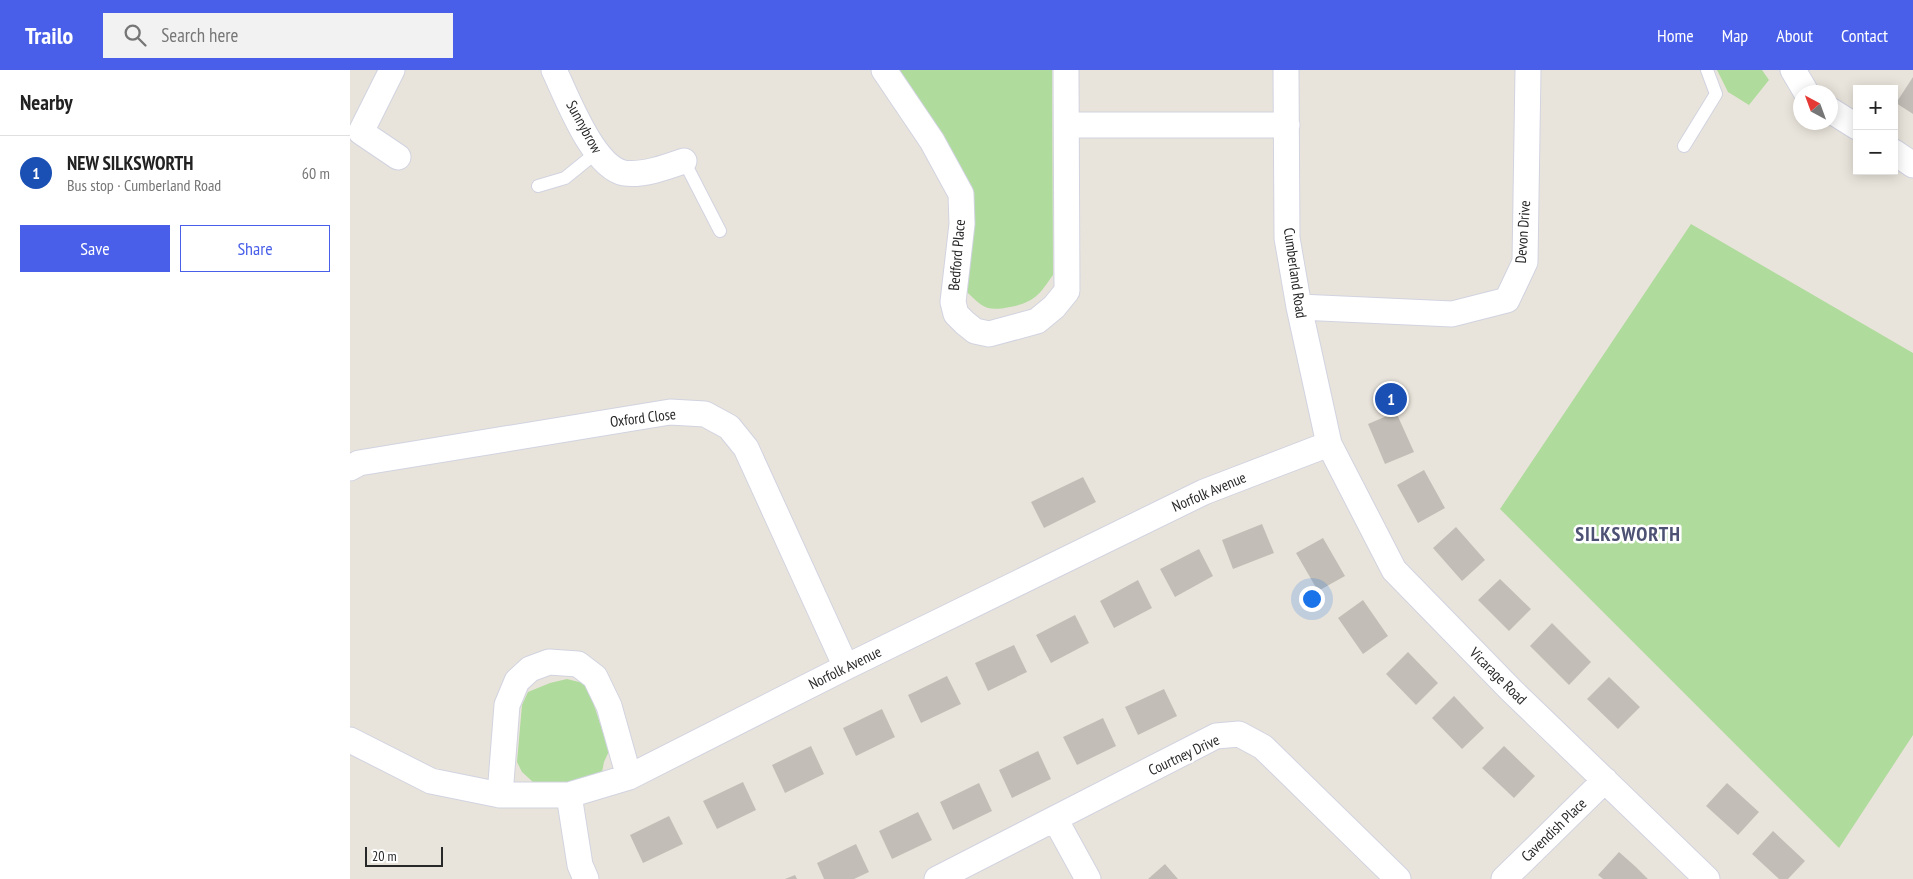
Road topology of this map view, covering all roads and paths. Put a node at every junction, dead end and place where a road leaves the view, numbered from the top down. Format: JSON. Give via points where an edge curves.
{"nodes":[{"id":1,"x":392,"y":70,"type":"edge"},
{"id":2,"x":554,"y":70,"type":"edge"},
{"id":3,"x":884,"y":70,"type":"edge"},
{"id":4,"x":1066,"y":70,"type":"edge"},
{"id":5,"x":1286,"y":70,"type":"edge"},
{"id":6,"x":1528,"y":70,"type":"edge"},
{"id":7,"x":1708,"y":70,"type":"edge"},
{"id":8,"x":1793,"y":70,"type":"edge"},
{"id":9,"x":1802,"y":85,"type":"edge"},
{"id":10,"x":1838,"y":115,"type":"edge"},
{"id":11,"x":1853,"y":124,"type":"edge"},
{"id":12,"x":1067,"y":125,"type":"junction"},
{"id":13,"x":1287,"y":125,"type":"junction"},
{"id":14,"x":1684,"y":146,"type":"dead end"},
{"id":15,"x":597,"y":152,"type":"junction"},
{"id":16,"x":1898,"y":155,"type":"edge"},
{"id":17,"x":398,"y":157,"type":"dead end"},
{"id":18,"x":684,"y":161,"type":"joint"},
{"id":19,"x":1913,"y":165,"type":"edge"},
{"id":20,"x":538,"y":186,"type":"dead end"},
{"id":21,"x":720,"y":230,"type":"dead end"},
{"id":22,"x":1299,"y":307,"type":"junction"},
{"id":23,"x":1329,"y":444,"type":"junction"},
{"id":24,"x":350,"y":468,"type":"edge"},
{"id":25,"x":846,"y":667,"type":"junction"},
{"id":26,"x":350,"y":740,"type":"edge"},
{"id":27,"x":629,"y":777,"type":"junction"},
{"id":28,"x":1605,"y":780,"type":"junction"},
{"id":29,"x":500,"y":795,"type":"junction"},
{"id":30,"x":569,"y":795,"type":"junction"},
{"id":31,"x":1055,"y":819,"type":"junction"},
{"id":32,"x":586,"y":879,"type":"edge"},
{"id":33,"x":937,"y":879,"type":"edge"},
{"id":34,"x":1088,"y":879,"type":"edge"},
{"id":35,"x":1398,"y":879,"type":"edge"},
{"id":36,"x":1504,"y":879,"type":"edge"},
{"id":37,"x":1707,"y":879,"type":"edge"}],
"edges":[{"from":1,"to":17,"type":"street","via":[[361,132]]},
{"from":2,"to":15,"type":"street","name":"Sunnybrow"},
{"from":3,"to":12,"type":"street","name":"Bedford Place","via":[[932,141],[960,194],[962,224],[953,302],[956,314],[975,331],[989,334],[1038,321],[1067,291]]},
{"from":4,"to":12,"type":"street","name":"Bedford Place"},
{"from":5,"to":13,"type":"street","name":"Cumberland Road"},
{"from":6,"to":22,"type":"street","name":"Devon Drive","via":[[1525,262],[1507,300],[1452,314]]},
{"from":7,"to":14,"type":"lane","via":[[1716,94]]},
{"from":8,"to":9,"type":"street"},
{"from":10,"to":11,"type":"street"},
{"from":12,"to":13,"type":"street"},
{"from":13,"to":22,"type":"street","name":"Cumberland Road","via":[[1287,238]]},
{"from":15,"to":18,"type":"street","name":"Sunnybrow","via":[[604,161],[623,173],[656,171]]},
{"from":15,"to":20,"type":"lane","via":[[565,178]]},
{"from":16,"to":19,"type":"street"},
{"from":18,"to":21,"type":"lane"},
{"from":22,"to":23,"type":"street","name":"Cumberland Road"},
{"from":23,"to":25,"type":"street","name":"Norfolk Avenue","via":[[1204,492]]},
{"from":23,"to":28,"type":"street","name":"Vicarage Road","via":[[1394,570],[1511,690]]},
{"from":24,"to":25,"type":"street","name":"Oxford Close","via":[[359,463],[670,412],[706,414],[729,427],[746,448]]},
{"from":25,"to":27,"type":"street","name":"Norfolk Avenue"},
{"from":26,"to":29,"type":"street","name":"Norfolk Avenue","via":[[430,781]]},
{"from":27,"to":29,"type":"street","via":[[609,706],[595,677],[578,664],[549,662],[530,669],[517,681],[507,705]]},
{"from":27,"to":30,"type":"street","name":"Norfolk Avenue"},
{"from":28,"to":36,"type":"street","name":"Cavendish Place"},
{"from":28,"to":37,"type":"street","name":"Vicarage Road"},
{"from":29,"to":30,"type":"street","name":"Norfolk Avenue"},
{"from":30,"to":32,"type":"street","via":[[580,865]]},
{"from":31,"to":33,"type":"street","name":"Courtney Drive"},
{"from":31,"to":34,"type":"street"},
{"from":31,"to":35,"type":"street","name":"Courtney Drive","via":[[1216,736],[1239,734],[1263,747]]}]}
